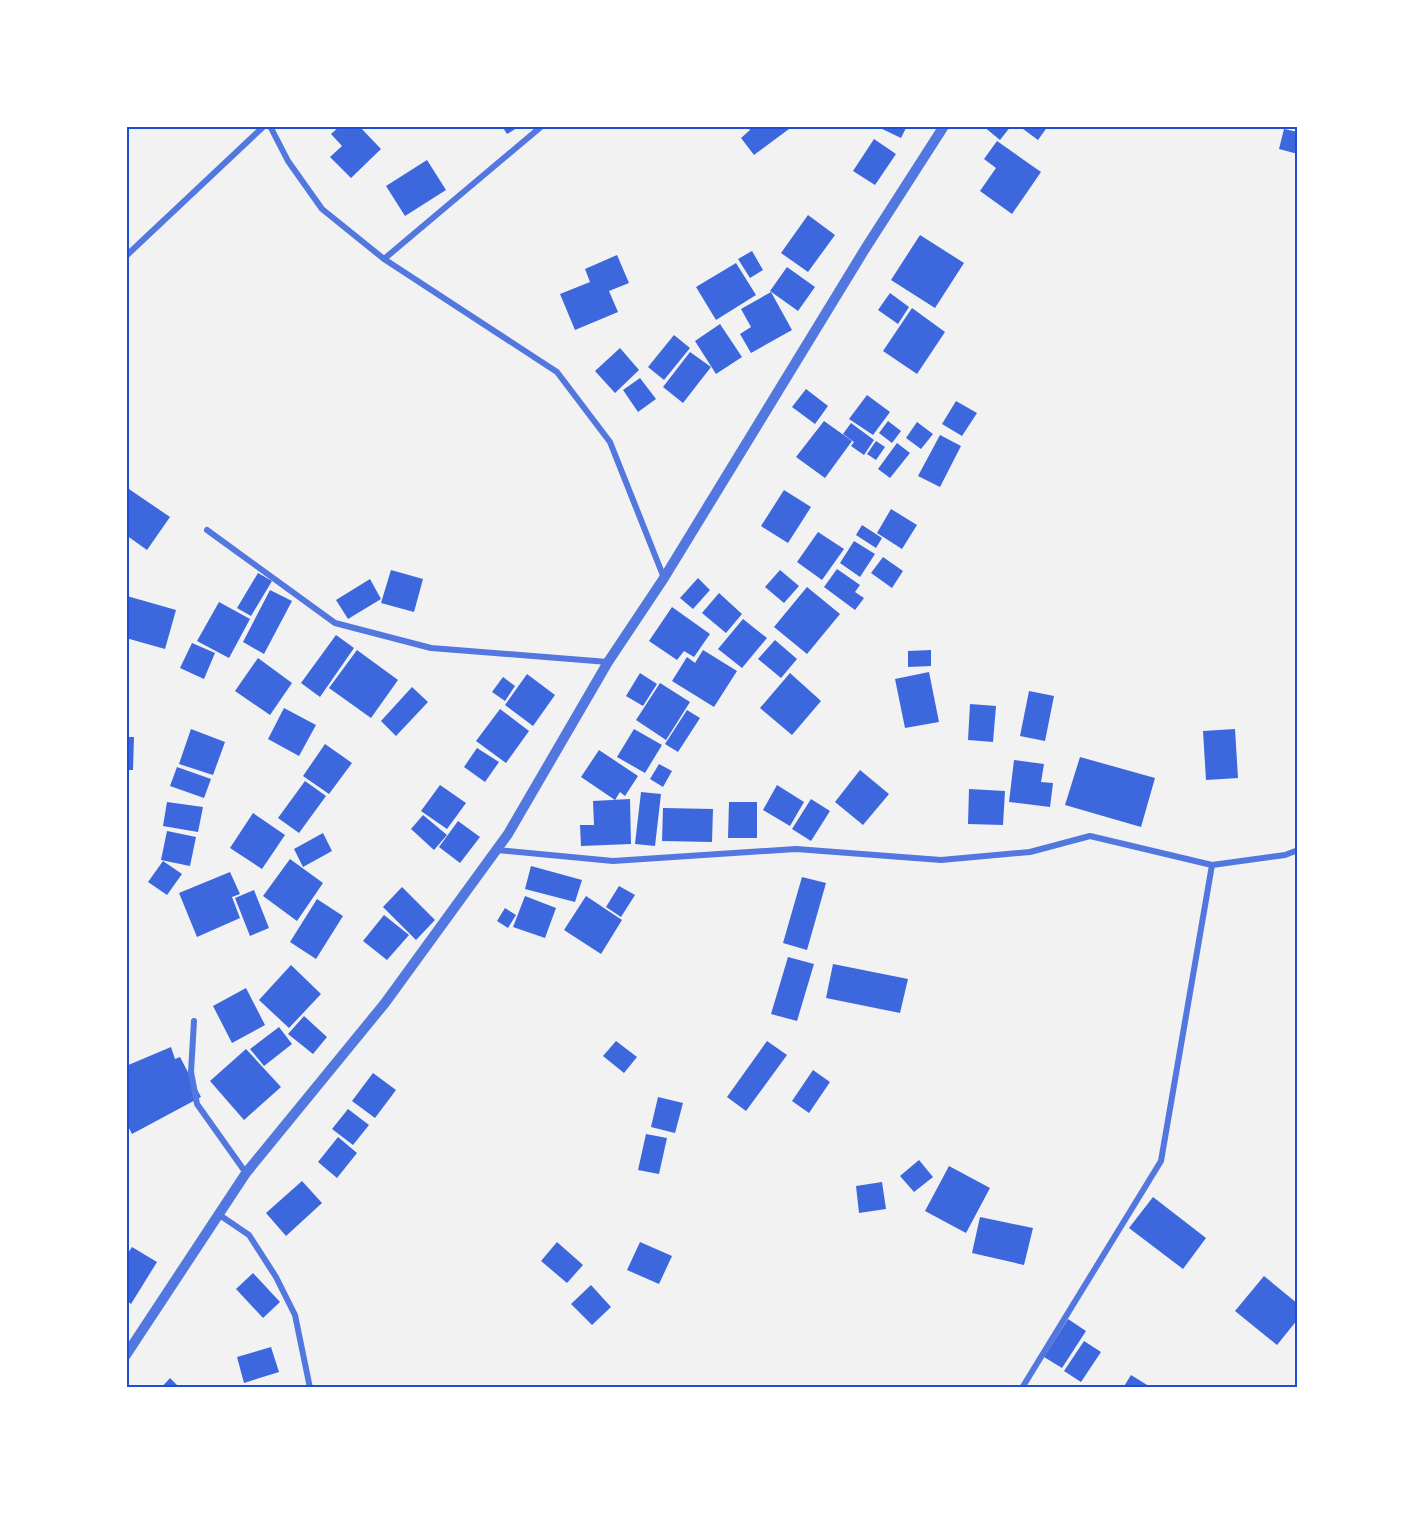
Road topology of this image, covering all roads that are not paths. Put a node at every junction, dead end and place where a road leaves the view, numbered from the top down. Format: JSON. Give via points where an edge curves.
{"nodes":[{"id":1,"x":264,"y":126,"type":"edge"},
{"id":2,"x":270,"y":126,"type":"edge"},
{"id":3,"x":542,"y":126,"type":"edge"},
{"id":4,"x":944,"y":126,"type":"edge"},
{"id":5,"x":126,"y":256,"type":"edge"},
{"id":6,"x":384,"y":259,"type":"junction"},
{"id":7,"x":207,"y":530,"type":"dead end"},
{"id":8,"x":664,"y":578,"type":"junction"},
{"id":9,"x":608,"y":662,"type":"junction"},
{"id":10,"x":496,"y":850,"type":"junction"},
{"id":11,"x":1298,"y":850,"type":"edge"},
{"id":12,"x":1212,"y":865,"type":"junction"},
{"id":13,"x":194,"y":1021,"type":"dead end"},
{"id":14,"x":246,"y":1173,"type":"junction"},
{"id":15,"x":218,"y":1214,"type":"junction"},
{"id":16,"x":126,"y":1354,"type":"edge"},
{"id":17,"x":310,"y":1388,"type":"edge"},
{"id":18,"x":1022,"y":1388,"type":"edge"}],
"edges":[{"from":1,"to":5,"type":"street"},
{"from":2,"to":6,"type":"street","via":[[288,161],[322,208]]},
{"from":3,"to":6,"type":"street"},
{"from":4,"to":8,"type":"street"},
{"from":6,"to":8,"type":"street","via":[[557,372],[610,442]]},
{"from":7,"to":9,"type":"street","via":[[335,623],[431,648]]},
{"from":8,"to":9,"type":"street"},
{"from":9,"to":10,"type":"street"},
{"from":10,"to":12,"type":"street","via":[[613,861],[796,849],[941,860],[1030,852],[1090,836]]},
{"from":10,"to":14,"type":"street","via":[[385,1003]]},
{"from":11,"to":12,"type":"street"},
{"from":12,"to":18,"type":"street","via":[[1161,1161]]},
{"from":13,"to":14,"type":"street","via":[[191,1072],[197,1104]]},
{"from":14,"to":15,"type":"street"},
{"from":15,"to":16,"type":"street"},
{"from":15,"to":17,"type":"street","via":[[249,1235],[276,1276],[295,1315]]}]}
